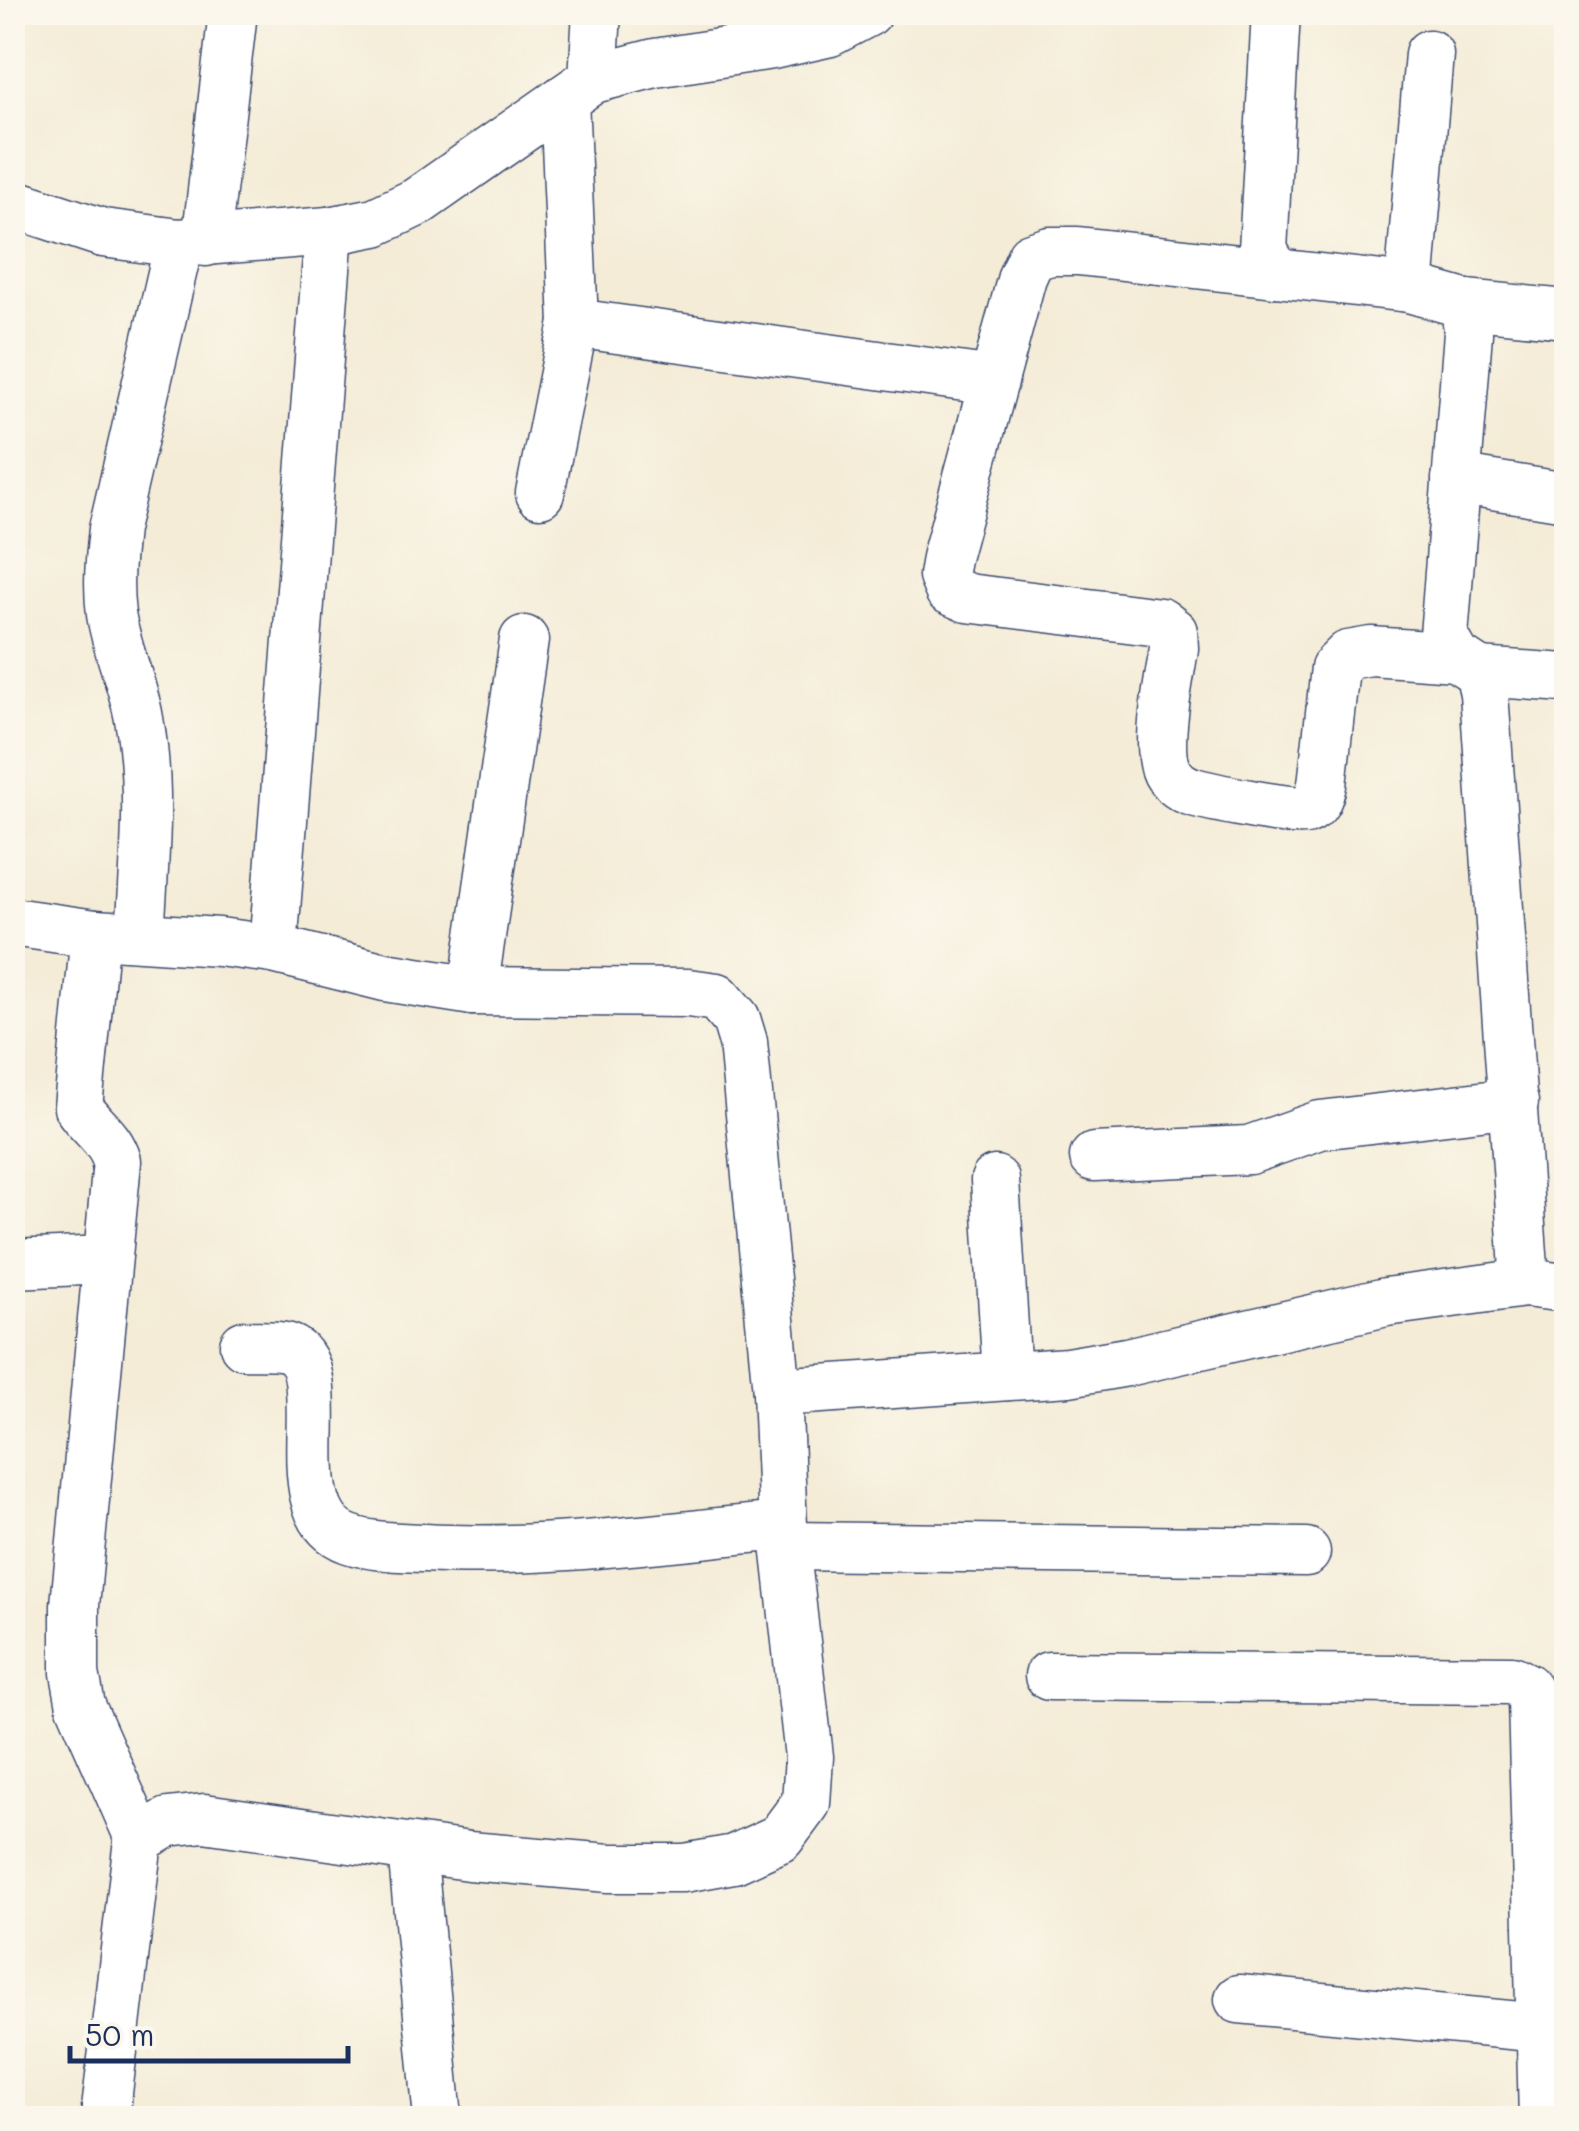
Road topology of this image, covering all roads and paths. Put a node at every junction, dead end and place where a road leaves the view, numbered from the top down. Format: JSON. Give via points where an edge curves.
{"nodes":[{"id":1,"x":233,"y":12,"type":"edge"},
{"id":2,"x":597,"y":12,"type":"edge"},
{"id":3,"x":868,"y":12,"type":"edge"},
{"id":4,"x":1276,"y":12,"type":"edge"},
{"id":5,"x":1429,"y":54,"type":"dead end"},
{"id":6,"x":578,"y":89,"type":"junction"},
{"id":7,"x":12,"y":203,"type":"edge"},
{"id":8,"x":329,"y":232,"type":"junction"},
{"id":9,"x":192,"y":243,"type":"junction"},
{"id":10,"x":1276,"y":273,"type":"junction"},
{"id":11,"x":1409,"y":288,"type":"junction"},
{"id":12,"x":1465,"y":304,"type":"junction"},
{"id":13,"x":1566,"y":314,"type":"edge"},
{"id":14,"x":574,"y":322,"type":"junction"},
{"id":15,"x":994,"y":381,"type":"junction"},
{"id":16,"x":1456,"y":478,"type":"junction"},
{"id":17,"x":540,"y":494,"type":"dead end"},
{"id":18,"x":1566,"y":497,"type":"edge"},
{"id":19,"x":524,"y":640,"type":"dead end"},
{"id":20,"x":1468,"y":664,"type":"junction"},
{"id":21,"x":1566,"y":678,"type":"edge"},
{"id":22,"x":12,"y":922,"type":"edge"},
{"id":23,"x":117,"y":935,"type":"junction"},
{"id":24,"x":273,"y":950,"type":"junction"},
{"id":25,"x":473,"y":991,"type":"junction"},
{"id":26,"x":1514,"y":1102,"type":"junction"},
{"id":27,"x":1094,"y":1157,"type":"dead end"},
{"id":28,"x":995,"y":1180,"type":"dead end"},
{"id":29,"x":107,"y":1260,"type":"junction"},
{"id":30,"x":12,"y":1264,"type":"edge"},
{"id":31,"x":1546,"y":1286,"type":"edge"},
{"id":32,"x":244,"y":1345,"type":"dead end"},
{"id":33,"x":1007,"y":1376,"type":"junction"},
{"id":34,"x":777,"y":1392,"type":"junction"},
{"id":35,"x":784,"y":1536,"type":"junction"},
{"id":36,"x":1306,"y":1552,"type":"dead end"},
{"id":37,"x":1049,"y":1676,"type":"dead end"},
{"id":38,"x":1550,"y":1751,"type":"edge"},
{"id":39,"x":140,"y":1840,"type":"junction"},
{"id":40,"x":412,"y":1850,"type":"junction"},
{"id":41,"x":1239,"y":1998,"type":"dead end"},
{"id":42,"x":1550,"y":2038,"type":"edge"},
{"id":43,"x":105,"y":2118,"type":"edge"},
{"id":44,"x":438,"y":2118,"type":"edge"},
{"id":45,"x":1543,"y":2118,"type":"edge"}],
"edges":[{"from":1,"to":9,"type":"street"},
{"from":2,"to":6,"type":"street"},
{"from":3,"to":6,"type":"street","via":[[830,32],[655,63]]},
{"from":4,"to":10,"type":"street","via":[[1263,250]]},
{"from":5,"to":11,"type":"street"},
{"from":6,"to":8,"type":"street","via":[[417,202],[374,222]]},
{"from":6,"to":14,"type":"street"},
{"from":7,"to":9,"type":"street","via":[[103,233]]},
{"from":8,"to":9,"type":"street"},
{"from":8,"to":24,"type":"street"},
{"from":9,"to":23,"type":"street","via":[[113,528],[111,615],[139,719],[146,824]]},
{"from":10,"to":11,"type":"street"},
{"from":10,"to":15,"type":"street","via":[[1078,251],[1032,257]]},
{"from":11,"to":12,"type":"street"},
{"from":12,"to":13,"type":"street"},
{"from":12,"to":16,"type":"street"},
{"from":14,"to":15,"type":"street"},
{"from":14,"to":17,"type":"street"},
{"from":15,"to":20,"type":"street","via":[[946,558],[948,590],[967,598],[1160,622],[1172,632],[1162,747],[1172,782],[1189,791],[1306,810],[1322,785],[1335,668],[1348,655]]},
{"from":16,"to":18,"type":"street"},
{"from":16,"to":20,"type":"street","via":[[1444,636]]},
{"from":19,"to":25,"type":"street"},
{"from":20,"to":21,"type":"street"},
{"from":20,"to":26,"type":"street","via":[[1484,692]]},
{"from":22,"to":23,"type":"street"},
{"from":23,"to":24,"type":"street"},
{"from":23,"to":29,"type":"street","via":[[78,1108],[104,1133],[117,1161]]},
{"from":24,"to":25,"type":"street"},
{"from":25,"to":34,"type":"street","via":[[688,993],[717,997],[736,1019]]},
{"from":26,"to":27,"type":"street","via":[[1320,1125],[1249,1150]]},
{"from":26,"to":31,"type":"street"},
{"from":28,"to":33,"type":"street"},
{"from":29,"to":30,"type":"street"},
{"from":29,"to":39,"type":"street","via":[[75,1604],[75,1673],[81,1706]]},
{"from":31,"to":33,"type":"street","via":[[1386,1302],[1127,1362]]},
{"from":32,"to":35,"type":"street","via":[[289,1348],[302,1358],[309,1376],[316,1508],[349,1539],[501,1549]]},
{"from":33,"to":34,"type":"street"},
{"from":34,"to":35,"type":"street"},
{"from":35,"to":36,"type":"street"},
{"from":35,"to":40,"type":"street","via":[[809,1757],[806,1803],[780,1838],[734,1859],[684,1868]]},
{"from":37,"to":38,"type":"street","via":[[1512,1680],[1526,1687]]},
{"from":38,"to":42,"type":"street"},
{"from":39,"to":40,"type":"street","via":[[168,1822],[204,1818]]},
{"from":39,"to":43,"type":"street"},
{"from":40,"to":44,"type":"street"},
{"from":41,"to":42,"type":"street"},
{"from":42,"to":45,"type":"street"}]}
